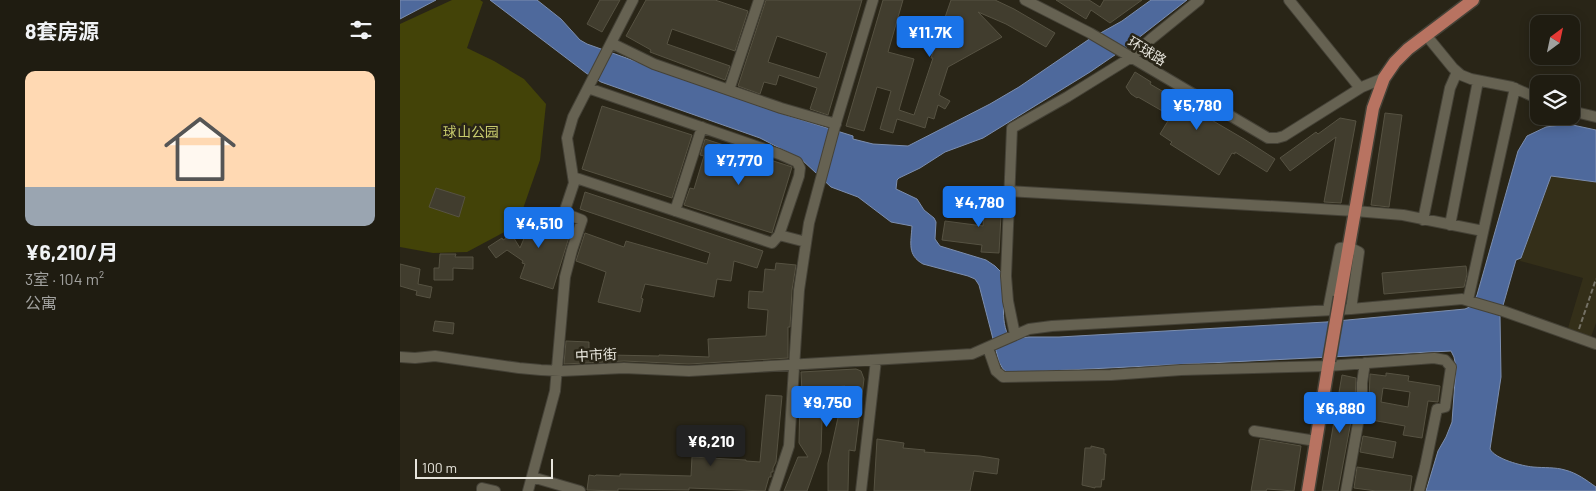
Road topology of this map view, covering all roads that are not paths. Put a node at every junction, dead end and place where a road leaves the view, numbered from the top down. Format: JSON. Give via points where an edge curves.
{"nodes":[{"id":1,"x":633,"y":0,"type":"edge"},
{"id":2,"x":759,"y":0,"type":"edge"},
{"id":3,"x":873,"y":0,"type":"edge"},
{"id":4,"x":1025,"y":0,"type":"edge"},
{"id":5,"x":1199,"y":0,"type":"edge"},
{"id":6,"x":1289,"y":0,"type":"edge"},
{"id":7,"x":1473,"y":0,"type":"edge"},
{"id":8,"x":1426,"y":35,"type":"junction"},
{"id":9,"x":610,"y":46,"type":"junction"},
{"id":10,"x":1128,"y":56,"type":"junction"},
{"id":11,"x":1457,"y":72,"type":"junction"},
{"id":12,"x":1384,"y":78,"type":"junction"},
{"id":13,"x":1478,"y":80,"type":"junction"},
{"id":14,"x":590,"y":84,"type":"junction"},
{"id":15,"x":1360,"y":88,"type":"junction"},
{"id":16,"x":1514,"y":88,"type":"junction"},
{"id":17,"x":729,"y":90,"type":"junction"},
{"id":18,"x":1530,"y":95,"type":"edge"},
{"id":19,"x":1580,"y":113,"type":"edge"},
{"id":20,"x":1596,"y":117,"type":"edge"},
{"id":21,"x":836,"y":125,"type":"junction"},
{"id":22,"x":702,"y":127,"type":"junction"},
{"id":23,"x":573,"y":177,"type":"junction"},
{"id":24,"x":1010,"y":191,"type":"junction"},
{"id":25,"x":674,"y":211,"type":"junction"},
{"id":26,"x":1355,"y":211,"type":"junction"},
{"id":27,"x":1424,"y":220,"type":"junction"},
{"id":28,"x":1450,"y":225,"type":"junction"},
{"id":29,"x":1483,"y":232,"type":"junction"},
{"id":30,"x":779,"y":235,"type":"junction"},
{"id":31,"x":806,"y":242,"type":"junction"},
{"id":32,"x":1349,"y":247,"type":"junction"},
{"id":33,"x":1471,"y":301,"type":"junction"},
{"id":34,"x":1351,"y":308,"type":"junction"},
{"id":35,"x":1328,"y":310,"type":"junction"},
{"id":36,"x":1013,"y":336,"type":"junction"},
{"id":37,"x":1596,"y":344,"type":"edge"},
{"id":38,"x":989,"y":347,"type":"junction"},
{"id":39,"x":400,"y":357,"type":"edge"},
{"id":40,"x":876,"y":360,"type":"junction"},
{"id":41,"x":1365,"y":363,"type":"junction"},
{"id":42,"x":1329,"y":364,"type":"junction"},
{"id":43,"x":794,"y":365,"type":"junction"},
{"id":44,"x":556,"y":371,"type":"junction"},
{"id":45,"x":1254,"y":431,"type":"dead end"},
{"id":46,"x":1316,"y":441,"type":"junction"},
{"id":47,"x":532,"y":477,"type":"junction"},
{"id":48,"x":482,"y":491,"type":"edge"},
{"id":49,"x":495,"y":491,"type":"edge"},
{"id":50,"x":528,"y":491,"type":"edge"},
{"id":51,"x":580,"y":491,"type":"edge"},
{"id":52,"x":774,"y":491,"type":"edge"},
{"id":53,"x":861,"y":491,"type":"edge"},
{"id":54,"x":1308,"y":491,"type":"edge"},
{"id":55,"x":1346,"y":491,"type":"edge"},
{"id":56,"x":1419,"y":491,"type":"edge"}],
"edges":[{"from":1,"to":9,"type":"street"},
{"from":2,"to":17,"type":"street"},
{"from":3,"to":21,"type":"street"},
{"from":4,"to":10,"type":"street","name":"环球路"},
{"from":5,"to":10,"type":"street"},
{"from":6,"to":15,"type":"street"},
{"from":7,"to":8,"type":"main road"},
{"from":8,"to":11,"type":"street"},
{"from":8,"to":12,"type":"main road","via":[[1401,55]]},
{"from":9,"to":14,"type":"street"},
{"from":9,"to":17,"type":"street"},
{"from":10,"to":15,"type":"street","name":"环球路","via":[[1263,136],[1273,138],[1284,136]]},
{"from":10,"to":24,"type":"street","via":[[1067,98],[1012,128]]},
{"from":11,"to":13,"type":"street"},
{"from":11,"to":27,"type":"street","via":[[1450,88]]},
{"from":12,"to":15,"type":"street","name":"环球路"},
{"from":12,"to":26,"type":"main road","via":[[1373,108]]},
{"from":13,"to":16,"type":"street"},
{"from":13,"to":28,"type":"street"},
{"from":14,"to":22,"type":"street"},
{"from":14,"to":23,"type":"street","via":[[568,130]]},
{"from":16,"to":18,"type":"street"},
{"from":16,"to":29,"type":"street"},
{"from":17,"to":21,"type":"street"},
{"from":19,"to":20,"type":"street"},
{"from":21,"to":31,"type":"street"},
{"from":22,"to":25,"type":"street"},
{"from":22,"to":30,"type":"street","via":[[799,164],[799,176]]},
{"from":23,"to":25,"type":"street"},
{"from":23,"to":44,"type":"street","via":[[564,213],[582,220],[565,277]]},
{"from":24,"to":26,"type":"street"},
{"from":24,"to":36,"type":"street","via":[[1006,276]]},
{"from":25,"to":30,"type":"street","via":[[772,243]]},
{"from":26,"to":27,"type":"street"},
{"from":26,"to":32,"type":"main road"},
{"from":27,"to":28,"type":"street"},
{"from":28,"to":29,"type":"street"},
{"from":29,"to":33,"type":"street"},
{"from":30,"to":31,"type":"street"},
{"from":31,"to":43,"type":"street"},
{"from":32,"to":34,"type":"street","via":[[1359,252]]},
{"from":32,"to":35,"type":"street","via":[[1340,248]]},
{"from":32,"to":42,"type":"main road","bridge":true},
{"from":33,"to":34,"type":"street","name":"中市街","via":[[1462,299]]},
{"from":33,"to":37,"type":"street","name":"中市街"},
{"from":34,"to":35,"type":"street","name":"中市街"},
{"from":35,"to":36,"type":"street","name":"中市街","via":[[1052,326],[1029,329]]},
{"from":36,"to":38,"type":"street","name":"中市街"},
{"from":38,"to":40,"type":"street","name":"中市街","via":[[972,354]]},
{"from":38,"to":42,"type":"street","via":[[996,371],[1003,377]]},
{"from":39,"to":44,"type":"street","name":"中市街","via":[[435,356]]},
{"from":40,"to":43,"type":"street","name":"中市街"},
{"from":40,"to":53,"type":"street"},
{"from":41,"to":42,"type":"street"},
{"from":41,"to":55,"type":"street","via":[[1362,401]]},
{"from":41,"to":56,"type":"street","via":[[1434,358],[1445,360],[1451,366],[1445,407],[1437,408]]},
{"from":42,"to":46,"type":"main road"},
{"from":43,"to":44,"type":"street","name":"中市街","via":[[689,371],[624,368]]},
{"from":43,"to":52,"type":"street","via":[[789,446]]},
{"from":44,"to":47,"type":"street","via":[[555,391]]},
{"from":45,"to":46,"type":"street"},
{"from":46,"to":54,"type":"main road"},
{"from":47,"to":50,"type":"street"},
{"from":47,"to":51,"type":"street"},
{"from":48,"to":49,"type":"street","via":[[482,488]]}]}
